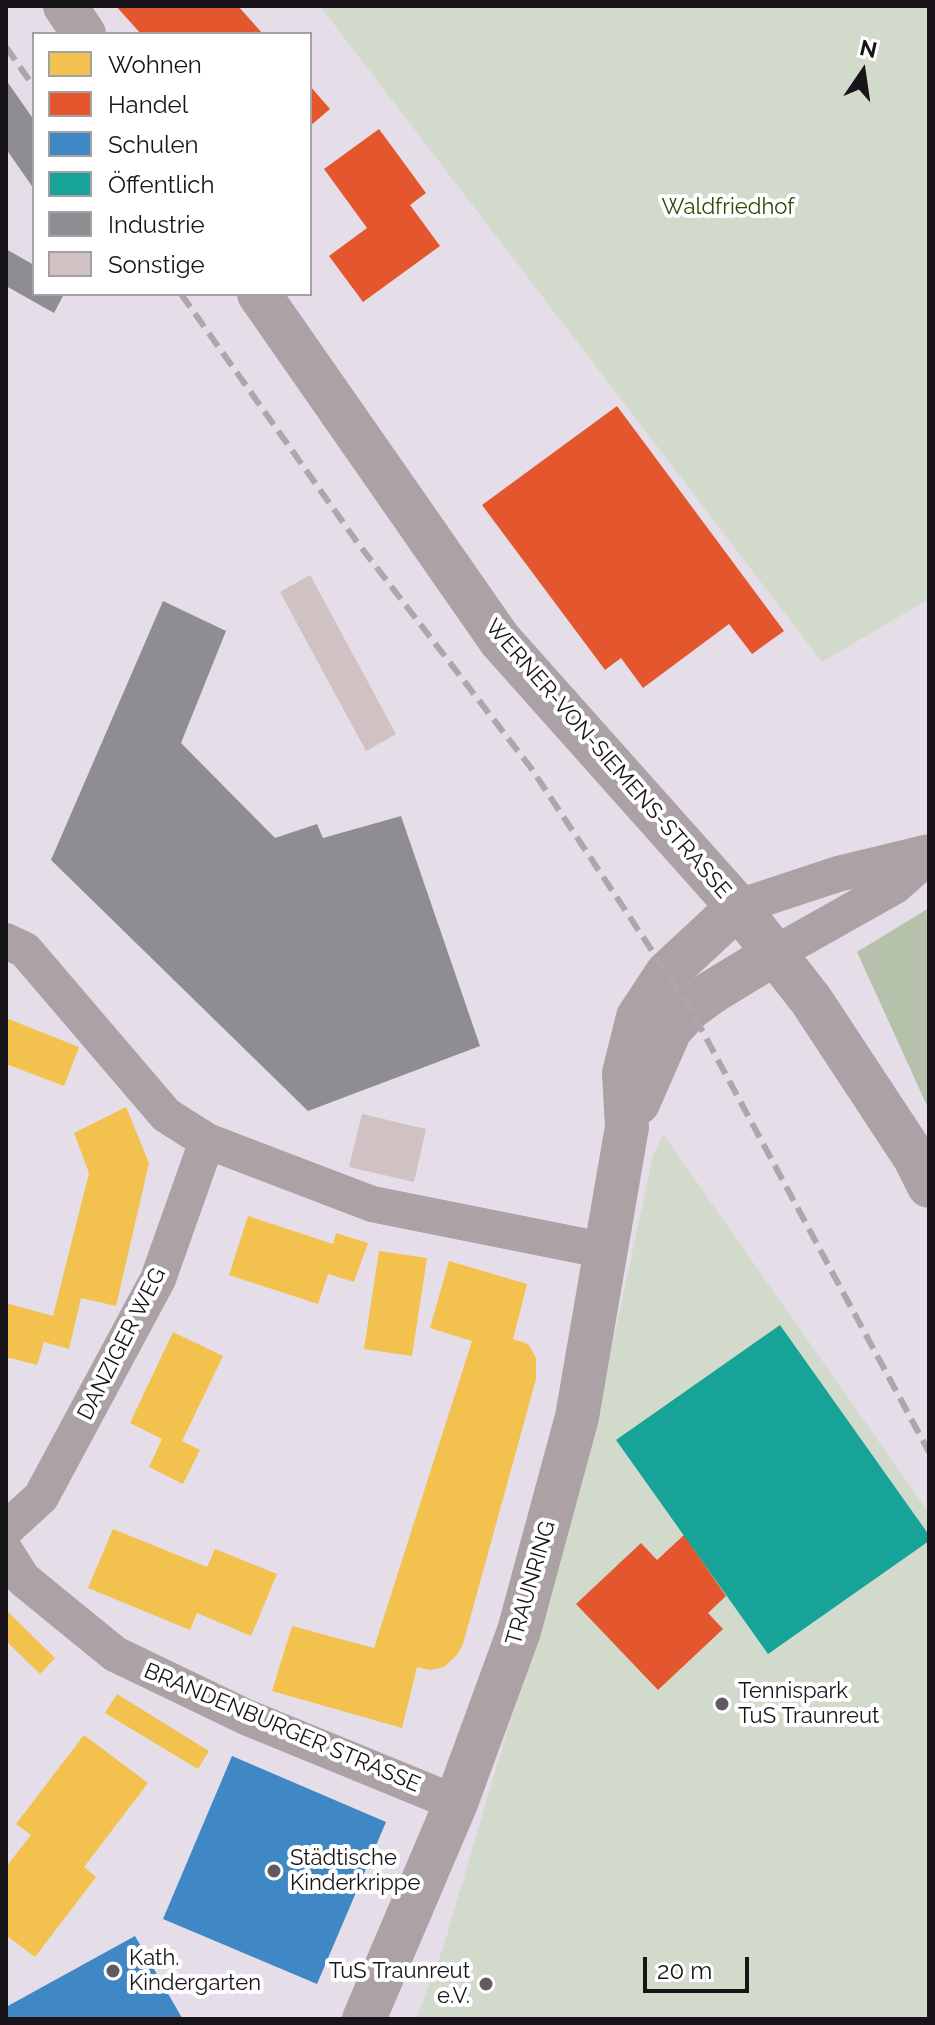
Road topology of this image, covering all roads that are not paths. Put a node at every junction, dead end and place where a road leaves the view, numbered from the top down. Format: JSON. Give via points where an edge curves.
{"nodes":[{"id":1,"x":65,"y":6,"type":"edge"},
{"id":2,"x":83,"y":32,"type":"edge"},
{"id":3,"x":260,"y":296,"type":"edge"},
{"id":4,"x":929,"y":854,"type":"edge"},
{"id":5,"x":738,"y":907,"type":"junction"},
{"id":6,"x":6,"y":941,"type":"edge"},
{"id":7,"x":776,"y":953,"type":"junction"},
{"id":8,"x":627,"y":1127,"type":"junction"},
{"id":9,"x":207,"y":1141,"type":"junction"},
{"id":10,"x":929,"y":1186,"type":"edge"},
{"id":11,"x":607,"y":1251,"type":"junction"},
{"id":12,"x":6,"y":1529,"type":"edge"},
{"id":13,"x":6,"y":1552,"type":"edge"},
{"id":14,"x":456,"y":1803,"type":"junction"},
{"id":15,"x":364,"y":2019,"type":"edge"}],
"edges":[{"from":1,"to":2,"type":"street"},
{"from":3,"to":5,"type":"street","name":"WERNER-VON-SIEMENS-STRASSE","via":[[500,640]]},
{"from":4,"to":5,"type":"street","via":[[838,874]]},
{"from":4,"to":7,"type":"street","via":[[895,886]]},
{"from":5,"to":7,"type":"street","name":"WERNER-VON-SIEMENS-STRASSE"},
{"from":5,"to":8,"type":"street","name":"TRAUNRING","via":[[667,973],[638,1017],[624,1073]]},
{"from":6,"to":9,"type":"street","via":[[25,950],[166,1115]]},
{"from":7,"to":8,"type":"street","name":"TRAUNRING","via":[[712,992],[670,1030]]},
{"from":7,"to":10,"type":"street","name":"WERNER-VON-SIEMENS-STRASSE","via":[[824,1018]]},
{"from":8,"to":11,"type":"street","name":"TRAUNRING"},
{"from":9,"to":11,"type":"street","via":[[372,1204]]},
{"from":9,"to":12,"type":"street","name":"DANZIGER WEG","via":[[158,1279],[41,1497]]},
{"from":11,"to":14,"type":"street","name":"TRAUNRING","via":[[577,1417],[523,1616]]},
{"from":13,"to":14,"type":"street","name":"BRANDENBURGER STRASSE","via":[[23,1579],[115,1654],[246,1717]]},
{"from":14,"to":15,"type":"street","name":"TRAUNRING"}]}
